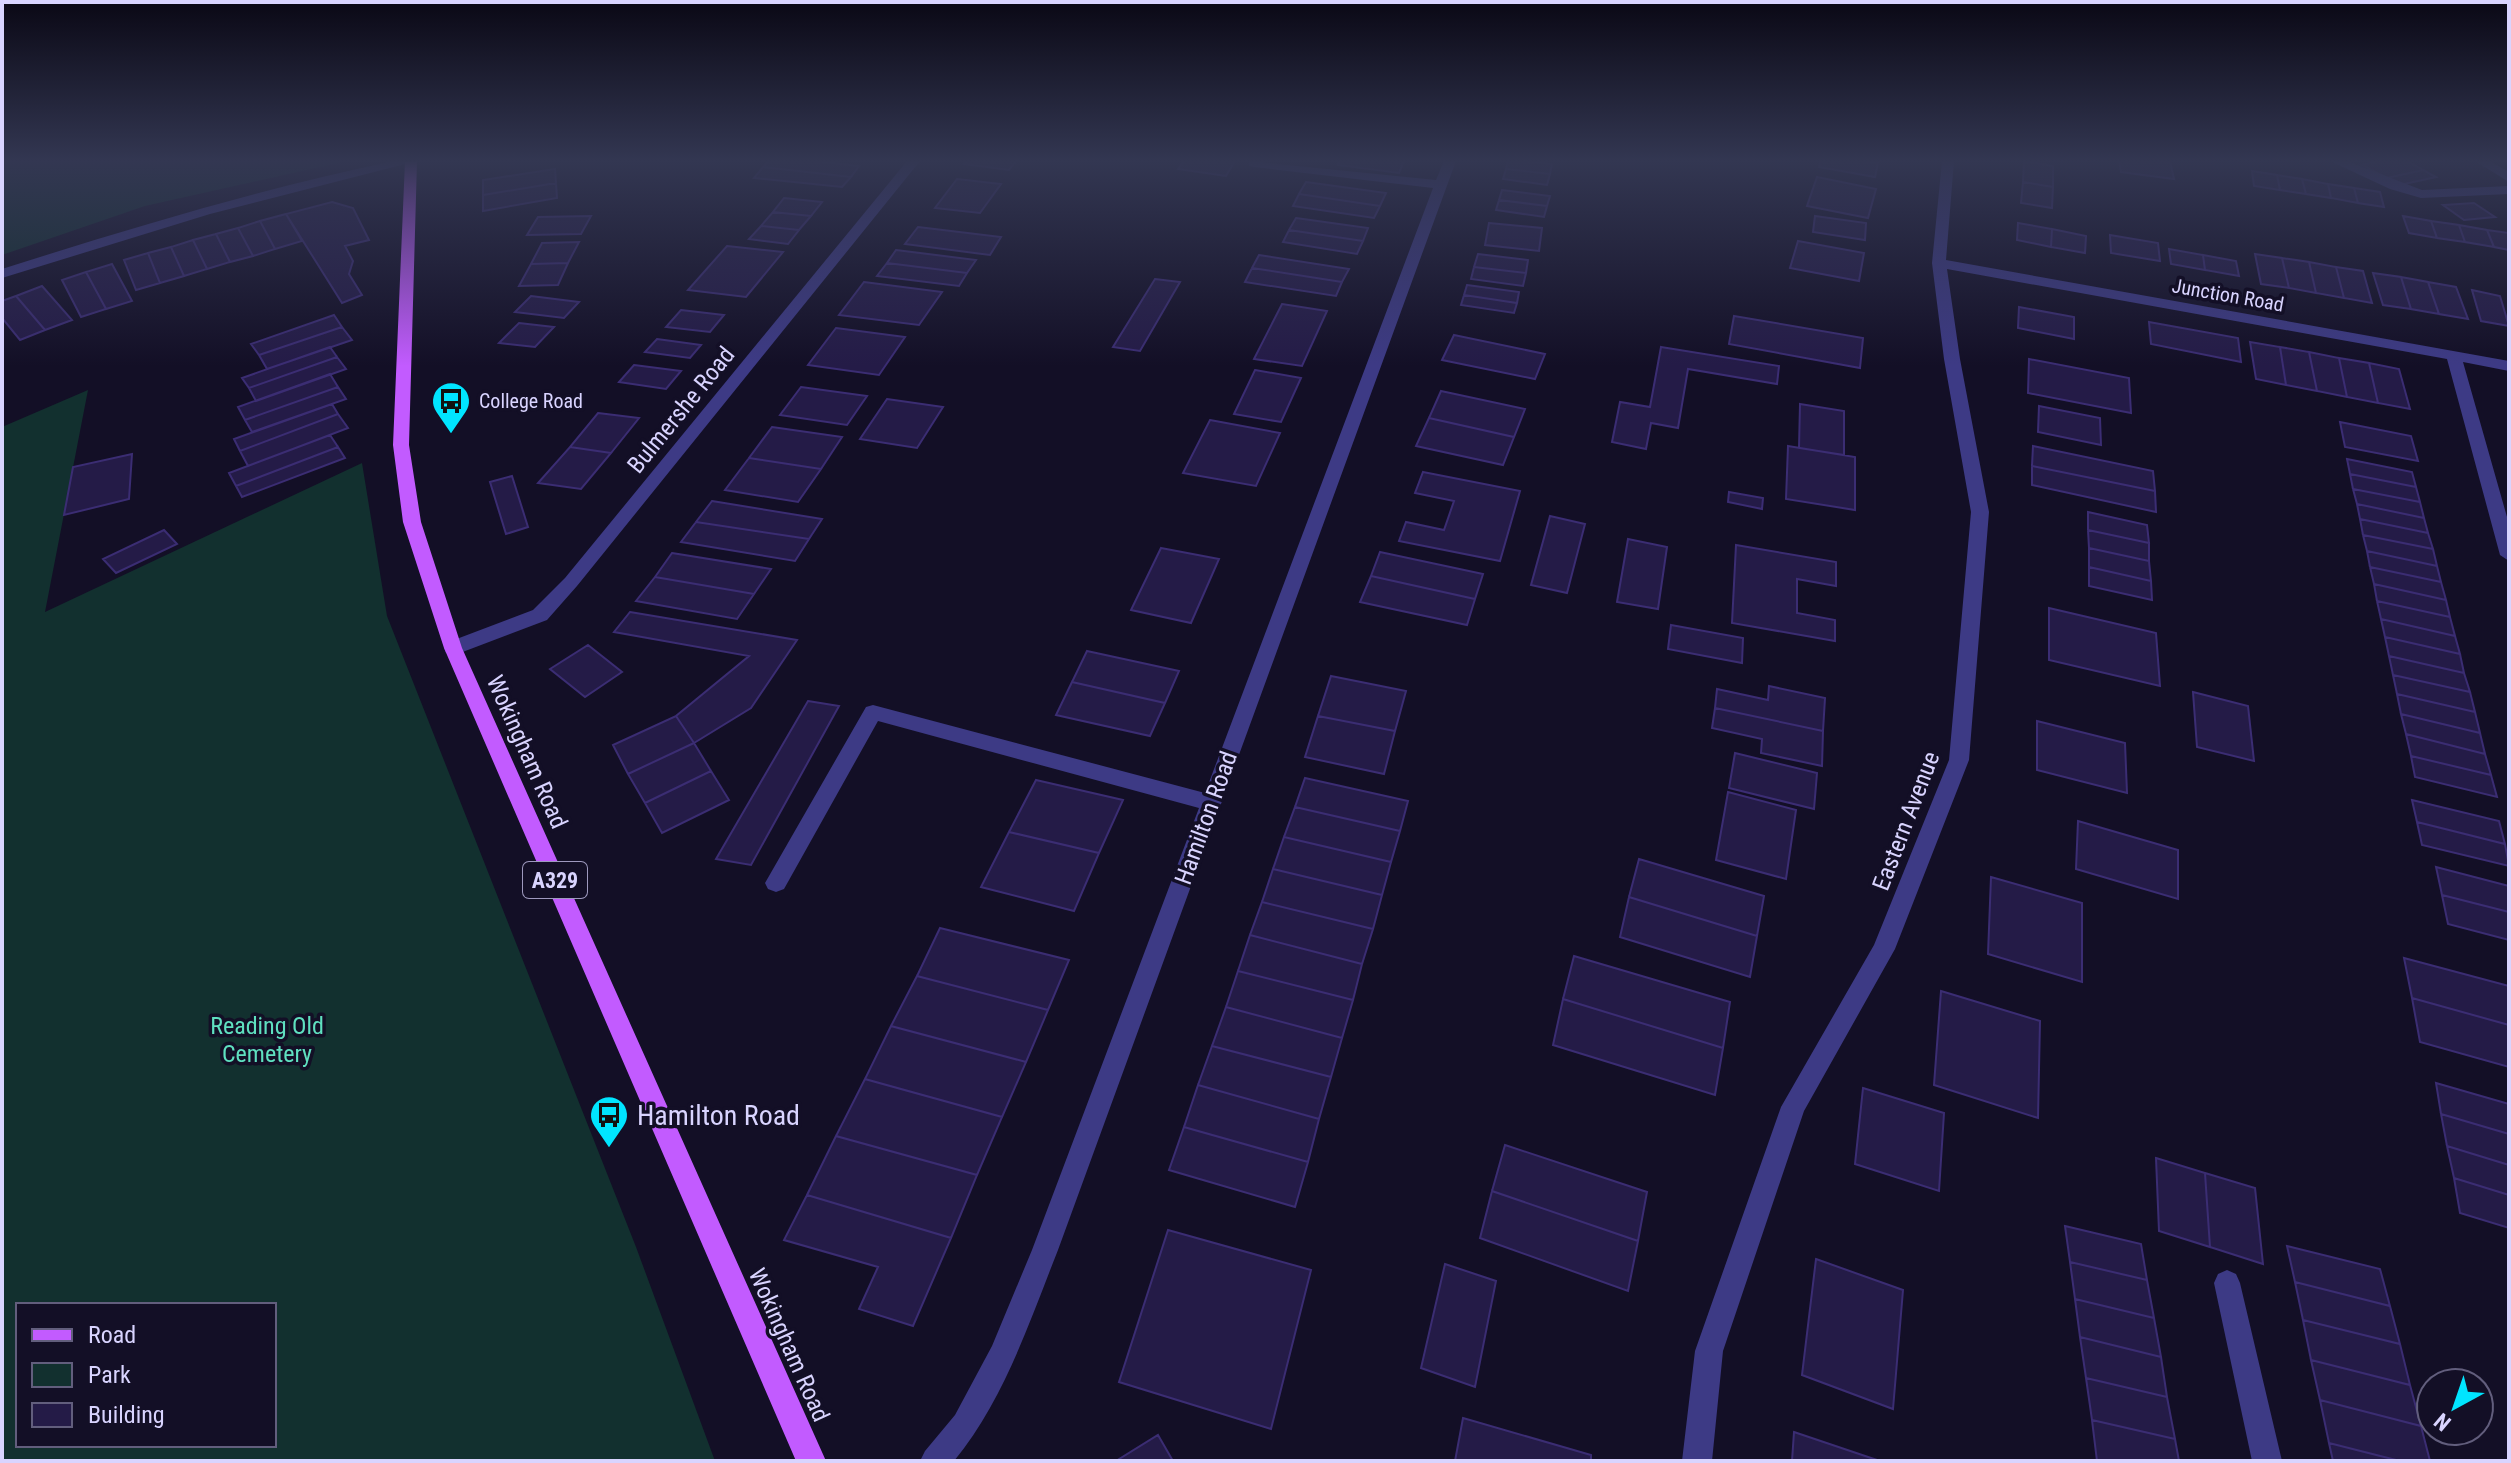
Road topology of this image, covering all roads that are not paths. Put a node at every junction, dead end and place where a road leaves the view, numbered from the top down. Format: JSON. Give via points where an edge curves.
{"nodes":[{"id":1,"x":138,"y":229,"type":"edge"},
{"id":2,"x":409,"y":229,"type":"edge"},
{"id":3,"x":858,"y":229,"type":"edge"},
{"id":4,"x":1426,"y":229,"type":"edge"},
{"id":5,"x":1942,"y":229,"type":"edge"},
{"id":6,"x":1939,"y":263,"type":"junction"},
{"id":7,"x":2,"y":274,"type":"edge"},
{"id":8,"x":2454,"y":356,"type":"junction"},
{"id":9,"x":2509,"y":366,"type":"edge"},
{"id":10,"x":2509,"y":555,"type":"edge"},
{"id":11,"x":453,"y":648,"type":"junction"},
{"id":12,"x":1212,"y":803,"type":"junction"},
{"id":13,"x":776,"y":883,"type":"dead end"},
{"id":14,"x":2227,"y":1283,"type":"dead end"},
{"id":15,"x":811,"y":1461,"type":"edge"},
{"id":16,"x":935,"y":1461,"type":"edge"},
{"id":17,"x":1697,"y":1461,"type":"edge"},
{"id":18,"x":2267,"y":1461,"type":"edge"}],
"edges":[{"from":1,"to":7,"type":"street"},
{"from":2,"to":11,"type":"main road","name":"Wokingham Road","number":"A329","via":[[401,445],[412,522]]},
{"from":3,"to":11,"type":"street","name":"Bulmershe Road","via":[[540,615]]},
{"from":4,"to":12,"type":"street","name":"Hamilton Road"},
{"from":5,"to":6,"type":"street","name":"Eastern Avenue"},
{"from":6,"to":8,"type":"street","name":"Junction Road"},
{"from":6,"to":17,"type":"street","name":"Eastern Avenue","via":[[1980,512],[1959,760],[1884,949],[1793,1107],[1709,1351]]},
{"from":8,"to":9,"type":"street","name":"Junction Road"},
{"from":8,"to":10,"type":"street"},
{"from":11,"to":15,"type":"main road","name":"Wokingham Road","number":"A329"},
{"from":12,"to":13,"type":"street","via":[[873,712]]},
{"from":12,"to":16,"type":"street","name":"Hamilton Road","via":[[1002,1356],[965,1425]]},
{"from":14,"to":18,"type":"street"}]}
